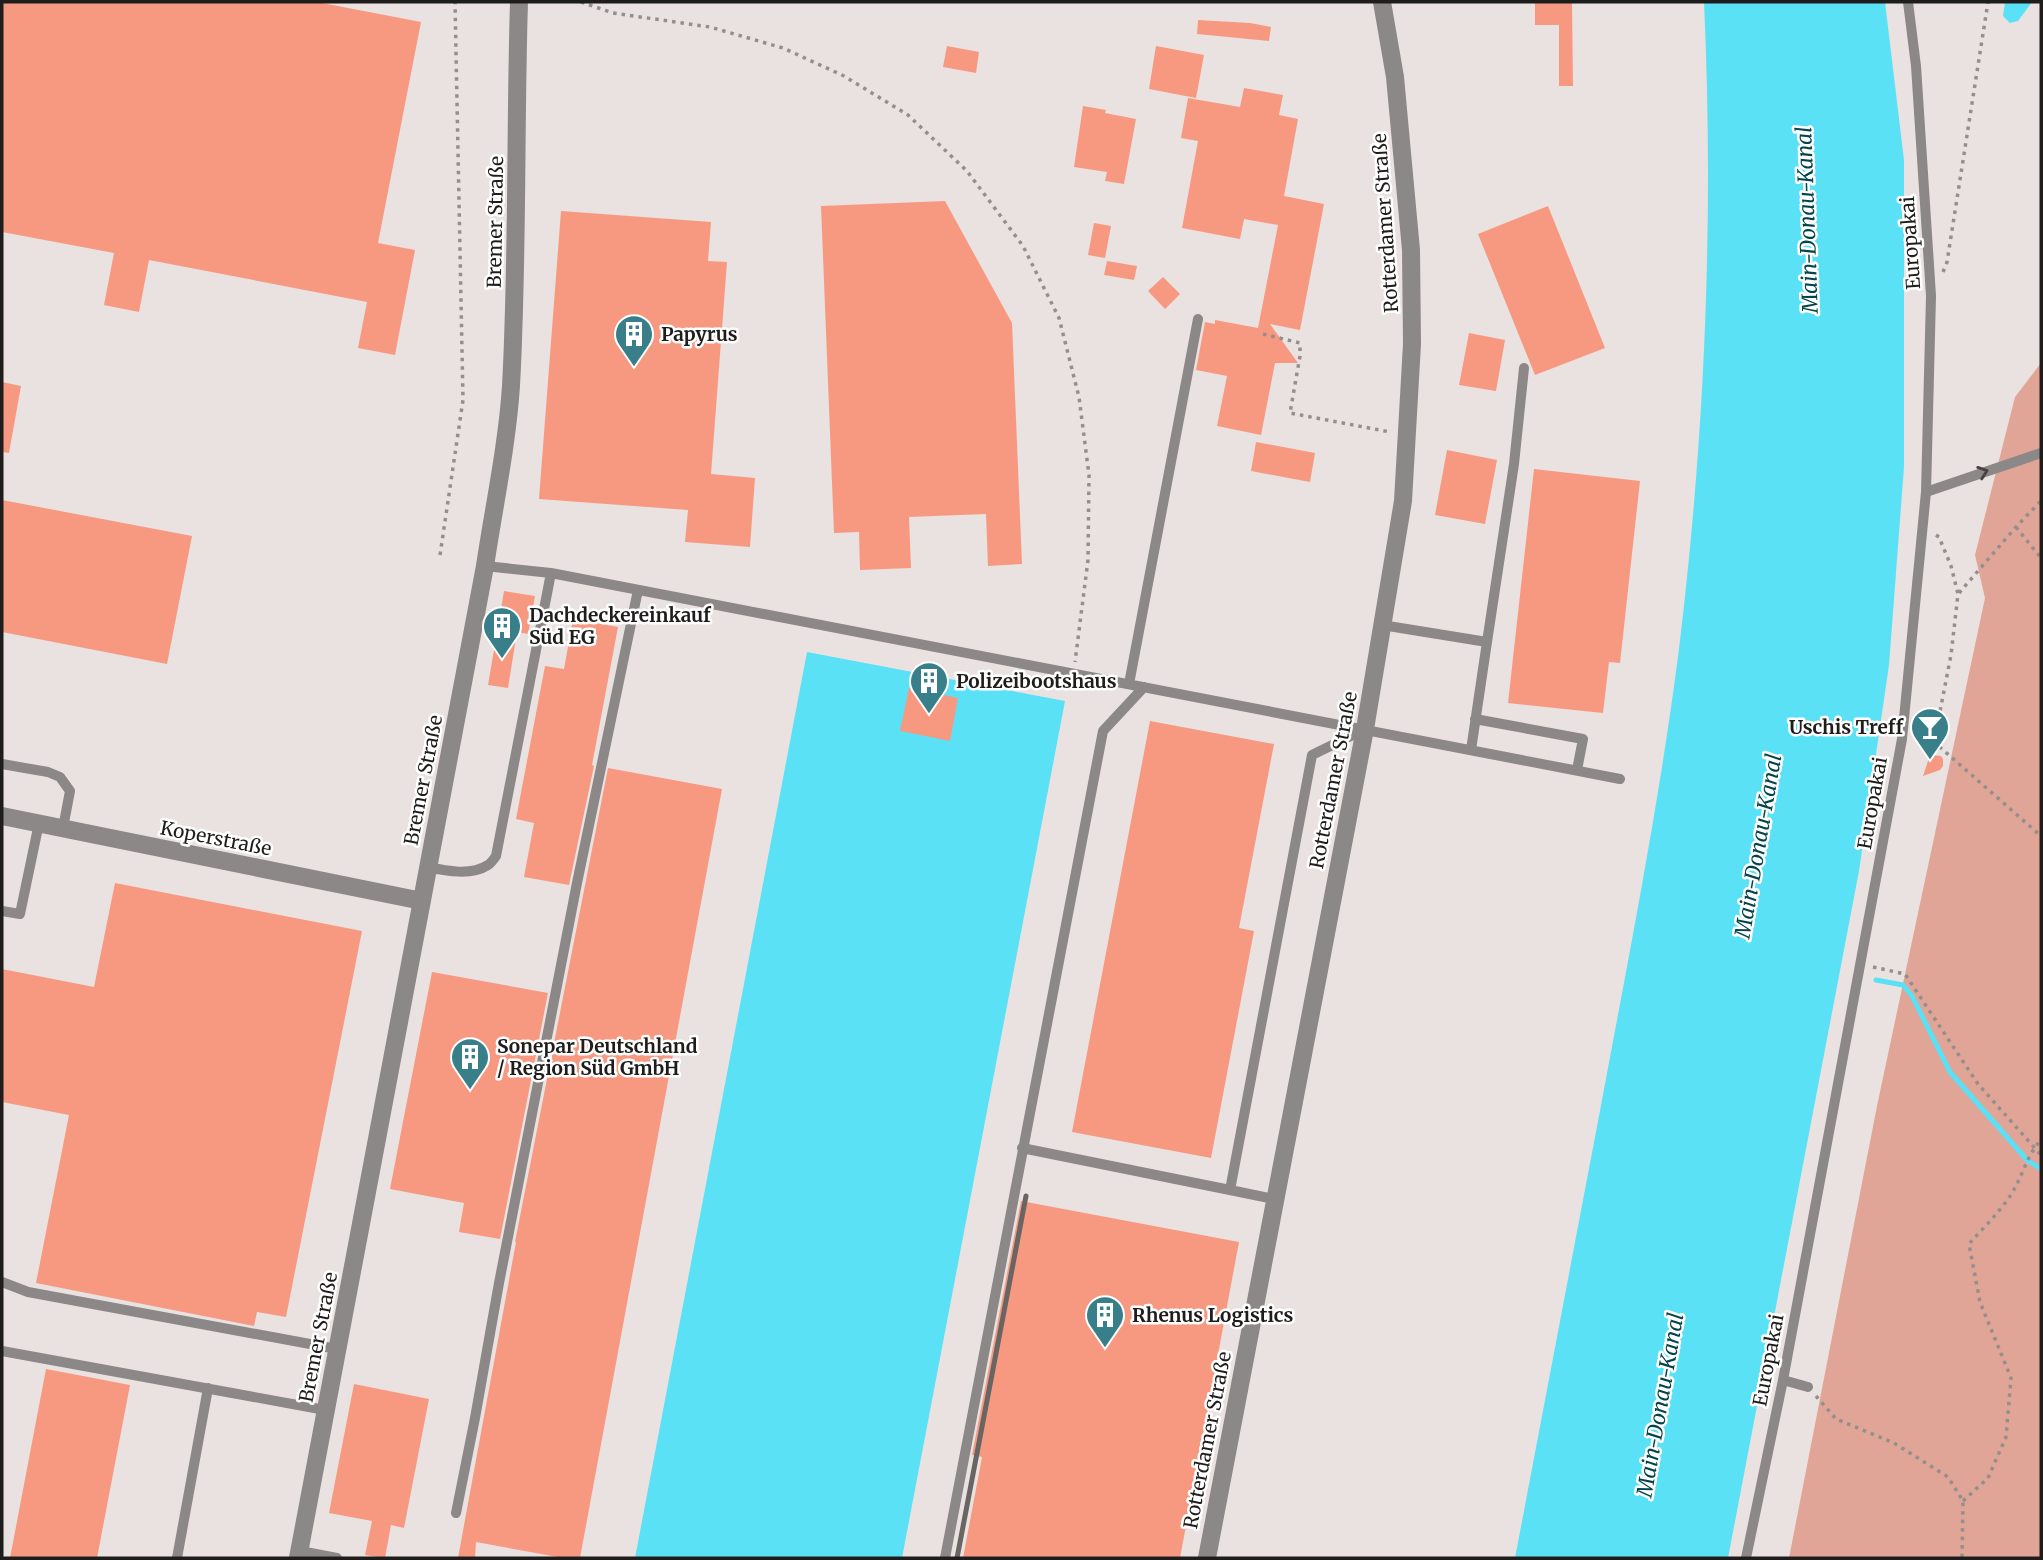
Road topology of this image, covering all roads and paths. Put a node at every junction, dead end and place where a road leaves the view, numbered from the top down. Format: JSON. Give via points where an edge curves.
{"nodes":[{"id":1,"x":455,"y":2,"type":"edge"},
{"id":2,"x":581,"y":2,"type":"edge"},
{"id":3,"x":1382,"y":2,"type":"edge"},
{"id":4,"x":1908,"y":2,"type":"edge"},
{"id":5,"x":1988,"y":2,"type":"edge"},
{"id":6,"x":519,"y":9,"type":"edge"},
{"id":7,"x":1931,"y":296,"type":"junction"},
{"id":8,"x":1198,"y":318,"type":"dead end"},
{"id":9,"x":1263,"y":334,"type":"dead end"},
{"id":10,"x":1524,"y":368,"type":"dead end"},
{"id":11,"x":1407,"y":435,"type":"junction"},
{"id":12,"x":2041,"y":453,"type":"edge"},
{"id":13,"x":1926,"y":492,"type":"junction"},
{"id":14,"x":2041,"y":501,"type":"edge"},
{"id":15,"x":1923,"y":525,"type":"junction"},
{"id":16,"x":2016,"y":527,"type":"junction"},
{"id":17,"x":440,"y":555,"type":"dead end"},
{"id":18,"x":2041,"y":558,"type":"edge"},
{"id":19,"x":485,"y":566,"type":"junction"},
{"id":20,"x":551,"y":573,"type":"junction"},
{"id":21,"x":638,"y":590,"type":"junction"},
{"id":22,"x":1958,"y":594,"type":"junction"},
{"id":23,"x":1382,"y":625,"type":"junction"},
{"id":24,"x":1487,"y":642,"type":"junction"},
{"id":25,"x":1073,"y":673,"type":"junction"},
{"id":26,"x":1129,"y":684,"type":"junction"},
{"id":27,"x":1144,"y":687,"type":"junction"},
{"id":28,"x":1475,"y":719,"type":"junction"},
{"id":29,"x":1365,"y":729,"type":"junction"},
{"id":30,"x":1471,"y":750,"type":"junction"},
{"id":31,"x":2,"y":764,"type":"edge"},
{"id":32,"x":1577,"y":770,"type":"junction"},
{"id":33,"x":1620,"y":779,"type":"dead end"},
{"id":34,"x":2,"y":816,"type":"edge"},
{"id":35,"x":39,"y":823,"type":"junction"},
{"id":36,"x":63,"y":828,"type":"junction"},
{"id":37,"x":2041,"y":836,"type":"edge"},
{"id":38,"x":428,"y":867,"type":"junction"},
{"id":39,"x":422,"y":901,"type":"junction"},
{"id":40,"x":2,"y":911,"type":"edge"},
{"id":41,"x":1860,"y":964,"type":"junction"},
{"id":42,"x":2041,"y":1140,"type":"edge"},
{"id":43,"x":2033,"y":1148,"type":"junction"},
{"id":44,"x":1022,"y":1149,"type":"junction"},
{"id":45,"x":2041,"y":1155,"type":"edge"},
{"id":46,"x":1230,"y":1191,"type":"junction"},
{"id":47,"x":1274,"y":1199,"type":"junction"},
{"id":48,"x":2,"y":1282,"type":"edge"},
{"id":49,"x":337,"y":1349,"type":"junction"},
{"id":50,"x":2,"y":1351,"type":"edge"},
{"id":51,"x":1783,"y":1380,"type":"junction"},
{"id":52,"x":1808,"y":1387,"type":"joint"},
{"id":53,"x":208,"y":1388,"type":"junction"},
{"id":54,"x":325,"y":1410,"type":"junction"},
{"id":55,"x":1963,"y":1502,"type":"junction"},
{"id":56,"x":456,"y":1513,"type":"dead end"},
{"id":57,"x":299,"y":1554,"type":"edge"},
{"id":58,"x":177,"y":1558,"type":"edge"},
{"id":59,"x":337,"y":1558,"type":"edge"},
{"id":60,"x":945,"y":1558,"type":"edge"},
{"id":61,"x":1207,"y":1558,"type":"edge"},
{"id":62,"x":1746,"y":1558,"type":"edge"},
{"id":63,"x":1962,"y":1558,"type":"edge"}],
"edges":[{"from":1,"to":17,"type":"path","via":[[463,400]]},
{"from":2,"to":25,"type":"path","via":[[613,13],[710,27],[783,48],[844,76],[908,115],[967,171],[1023,246],[1059,318],[1079,397],[1088,475],[1088,560]]},
{"from":3,"to":11,"type":"street","name":"Rotterdamer Straße","via":[[1395,77],[1411,250]]},
{"from":4,"to":7,"type":"lane","name":"Europakai"},
{"from":5,"to":7,"type":"path","via":[[1947,262]]},
{"from":6,"to":19,"type":"street","name":"Bremer Straße","via":[[511,388]]},
{"from":7,"to":13,"type":"lane","name":"Europakai"},
{"from":8,"to":26,"type":"lane"},
{"from":9,"to":11,"type":"path","via":[[1300,343],[1290,413]]},
{"from":10,"to":24,"type":"lane"},
{"from":11,"to":23,"type":"street","name":"Rotterdamer Straße","via":[[1403,500]]},
{"from":13,"to":12,"type":"lane","one_way":true},
{"from":13,"to":15,"type":"lane","name":"Europakai"},
{"from":14,"to":16,"type":"path"},
{"from":15,"to":22,"type":"path","via":[[1938,537]]},
{"from":15,"to":41,"type":"lane","name":"Europakai","via":[[1902,739]]},
{"from":16,"to":18,"type":"path"},
{"from":16,"to":22,"type":"path"},
{"from":19,"to":20,"type":"lane"},
{"from":19,"to":38,"type":"street","name":"Bremer Straße"},
{"from":20,"to":21,"type":"lane"},
{"from":20,"to":38,"type":"lane","via":[[496,856],[488,866],[473,870]]},
{"from":21,"to":25,"type":"lane"},
{"from":21,"to":56,"type":"lane","via":[[579,870]]},
{"from":22,"to":37,"type":"path","via":[[1934,741]]},
{"from":23,"to":24,"type":"lane"},
{"from":23,"to":29,"type":"street","name":"Rotterdamer Straße"},
{"from":24,"to":28,"type":"lane"},
{"from":25,"to":26,"type":"lane"},
{"from":26,"to":27,"type":"lane"},
{"from":27,"to":29,"type":"lane"},
{"from":27,"to":44,"type":"lane","via":[[1103,731]]},
{"from":28,"to":30,"type":"lane"},
{"from":28,"to":32,"type":"lane","via":[[1583,739]]},
{"from":29,"to":30,"type":"lane"},
{"from":29,"to":46,"type":"lane","via":[[1312,755]]},
{"from":29,"to":47,"type":"street","name":"Rotterdamer Straße"},
{"from":30,"to":32,"type":"lane"},
{"from":31,"to":36,"type":"lane","via":[[61,777],[70,791]]},
{"from":32,"to":33,"type":"lane"},
{"from":34,"to":35,"type":"street","name":"Koperstraße"},
{"from":35,"to":36,"type":"street","name":"Koperstraße"},
{"from":35,"to":40,"type":"lane","via":[[20,914]]},
{"from":36,"to":39,"type":"street","name":"Koperstraße"},
{"from":38,"to":39,"type":"street","name":"Bremer Straße"},
{"from":39,"to":49,"type":"street","name":"Bremer Straße"},
{"from":41,"to":43,"type":"path","via":[[1905,974],[1978,1084]]},
{"from":41,"to":51,"type":"lane","name":"Europakai"},
{"from":42,"to":43,"type":"path"},
{"from":43,"to":45,"type":"path"},
{"from":43,"to":55,"type":"path","via":[[2011,1193],[1969,1244],[1980,1302],[2011,1378],[2006,1437],[1988,1478]]},
{"from":44,"to":46,"type":"lane"},
{"from":44,"to":60,"type":"lane"},
{"from":46,"to":47,"type":"lane"},
{"from":47,"to":61,"type":"street","name":"Rotterdamer Straße"},
{"from":48,"to":49,"type":"lane","via":[[27,1292]]},
{"from":49,"to":54,"type":"street","name":"Bremer Straße"},
{"from":50,"to":53,"type":"lane"},
{"from":51,"to":52,"type":"lane"},
{"from":51,"to":62,"type":"lane","name":"Europakai"},
{"from":52,"to":55,"type":"path","via":[[1836,1419],[1894,1443],[1948,1477]]},
{"from":53,"to":54,"type":"lane"},
{"from":53,"to":58,"type":"lane"},
{"from":54,"to":57,"type":"street","name":"Bremer Straße"},
{"from":55,"to":63,"type":"path"},
{"from":57,"to":59,"type":"lane"}]}
